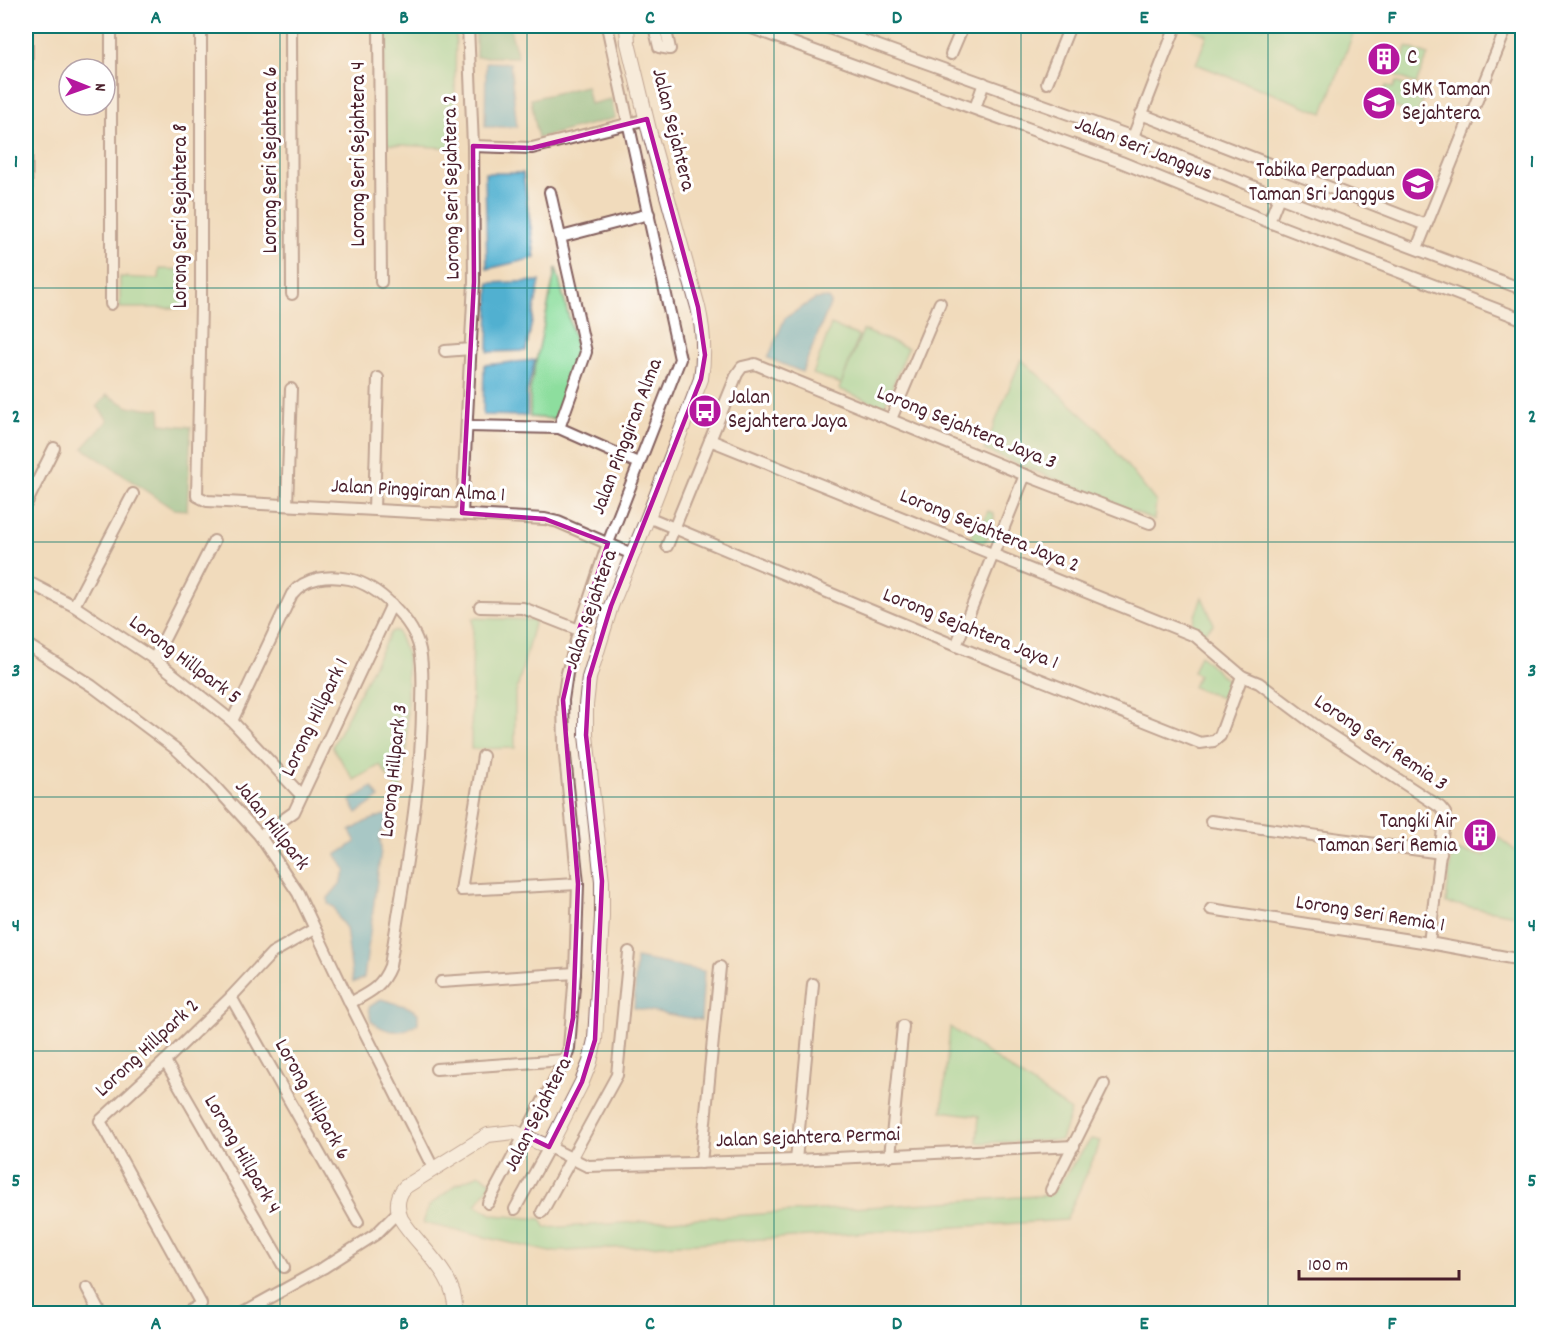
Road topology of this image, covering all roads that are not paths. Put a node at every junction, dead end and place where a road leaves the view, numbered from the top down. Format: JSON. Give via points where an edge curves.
{"nodes":[{"id":1,"x":27,"y":26,"type":"edge"},
{"id":2,"x":111,"y":26,"type":"edge"},
{"id":3,"x":201,"y":26,"type":"edge"},
{"id":4,"x":291,"y":26,"type":"edge"},
{"id":5,"x":379,"y":26,"type":"edge"},
{"id":6,"x":468,"y":26,"type":"edge"},
{"id":7,"x":607,"y":26,"type":"edge"},
{"id":8,"x":627,"y":26,"type":"edge"},
{"id":9,"x":654,"y":26,"type":"edge"},
{"id":10,"x":665,"y":26,"type":"edge"},
{"id":11,"x":746,"y":26,"type":"edge"},
{"id":12,"x":823,"y":26,"type":"edge"},
{"id":13,"x":860,"y":26,"type":"edge"},
{"id":14,"x":963,"y":26,"type":"edge"},
{"id":15,"x":1070,"y":26,"type":"edge"},
{"id":16,"x":1176,"y":26,"type":"edge"},
{"id":17,"x":1507,"y":26,"type":"edge"},
{"id":18,"x":856,"y":38,"type":"junction"},
{"id":19,"x":951,"y":54,"type":"dead end"},
{"id":20,"x":984,"y":83,"type":"junction"},
{"id":21,"x":1047,"y":83,"type":"dead end"},
{"id":22,"x":975,"y":108,"type":"junction"},
{"id":23,"x":1141,"y":114,"type":"junction"},
{"id":24,"x":647,"y":119,"type":"junction"},
{"id":25,"x":629,"y":124,"type":"junction"},
{"id":26,"x":1133,"y":137,"type":"junction"},
{"id":27,"x":473,"y":146,"type":"junction"},
{"id":28,"x":550,"y":192,"type":"dead end"},
{"id":29,"x":1279,"y":197,"type":"junction"},
{"id":30,"x":649,"y":214,"type":"junction"},
{"id":31,"x":1269,"y":222,"type":"junction"},
{"id":32,"x":1426,"y":225,"type":"junction"},
{"id":33,"x":561,"y":237,"type":"junction"},
{"id":34,"x":1417,"y":248,"type":"junction"},
{"id":35,"x":381,"y":282,"type":"dead end"},
{"id":36,"x":1522,"y":289,"type":"edge"},
{"id":37,"x":292,"y":294,"type":"dead end"},
{"id":38,"x":26,"y":302,"type":"edge"},
{"id":39,"x":940,"y":303,"type":"dead end"},
{"id":40,"x":111,"y":304,"type":"dead end"},
{"id":41,"x":1522,"y":319,"type":"edge"},
{"id":42,"x":471,"y":349,"type":"junction"},
{"id":43,"x":446,"y":351,"type":"dead end"},
{"id":44,"x":378,"y":378,"type":"dead end"},
{"id":45,"x":291,"y":389,"type":"dead end"},
{"id":46,"x":891,"y":419,"type":"junction"},
{"id":47,"x":467,"y":426,"type":"junction"},
{"id":48,"x":559,"y":428,"type":"junction"},
{"id":49,"x":710,"y":440,"type":"junction"},
{"id":50,"x":54,"y":448,"type":"dead end"},
{"id":51,"x":638,"y":463,"type":"junction"},
{"id":52,"x":1025,"y":475,"type":"junction"},
{"id":53,"x":133,"y":494,"type":"dead end"},
{"id":54,"x":197,"y":496,"type":"joint"},
{"id":55,"x":26,"y":504,"type":"edge"},
{"id":56,"x":287,"y":505,"type":"junction"},
{"id":57,"x":374,"y":509,"type":"junction"},
{"id":58,"x":462,"y":513,"type":"junction"},
{"id":59,"x":648,"y":517,"type":"junction"},
{"id":60,"x":1150,"y":523,"type":"dead end"},
{"id":61,"x":674,"y":529,"type":"junction"},
{"id":62,"x":214,"y":541,"type":"dead end"},
{"id":63,"x":608,"y":543,"type":"junction"},
{"id":64,"x":667,"y":546,"type":"dead end"},
{"id":65,"x":632,"y":554,"type":"junction"},
{"id":66,"x":993,"y":555,"type":"junction"},
{"id":67,"x":26,"y":581,"type":"edge"},
{"id":68,"x":392,"y":604,"type":"junction"},
{"id":69,"x":74,"y":606,"type":"junction"},
{"id":70,"x":480,"y":606,"type":"dead end"},
{"id":71,"x":579,"y":630,"type":"junction"},
{"id":72,"x":26,"y":644,"type":"edge"},
{"id":73,"x":956,"y":646,"type":"junction"},
{"id":74,"x":154,"y":659,"type":"junction"},
{"id":75,"x":1242,"y":676,"type":"junction"},
{"id":76,"x":232,"y":721,"type":"junction"},
{"id":77,"x":483,"y":756,"type":"dead end"},
{"id":78,"x":301,"y":795,"type":"junction"},
{"id":79,"x":1211,"y":821,"type":"dead end"},
{"id":80,"x":260,"y":836,"type":"junction"},
{"id":81,"x":1441,"y":853,"type":"junction"},
{"id":82,"x":578,"y":884,"type":"junction"},
{"id":83,"x":1211,"y":909,"type":"dead end"},
{"id":84,"x":314,"y":929,"type":"junction"},
{"id":85,"x":1430,"y":943,"type":"junction"},
{"id":86,"x":629,"y":952,"type":"dead end"},
{"id":87,"x":1522,"y":960,"type":"edge"},
{"id":88,"x":720,"y":967,"type":"dead end"},
{"id":89,"x":575,"y":973,"type":"junction"},
{"id":90,"x":441,"y":982,"type":"dead end"},
{"id":91,"x":813,"y":984,"type":"dead end"},
{"id":92,"x":231,"y":997,"type":"junction"},
{"id":93,"x":350,"y":1003,"type":"junction"},
{"id":94,"x":903,"y":1026,"type":"dead end"},
{"id":95,"x":565,"y":1060,"type":"junction"},
{"id":96,"x":165,"y":1062,"type":"junction"},
{"id":97,"x":436,"y":1069,"type":"dead end"},
{"id":98,"x":1104,"y":1084,"type":"dead end"},
{"id":99,"x":524,"y":1135,"type":"junction"},
{"id":100,"x":1074,"y":1146,"type":"junction"},
{"id":101,"x":549,"y":1147,"type":"junction"},
{"id":102,"x":890,"y":1156,"type":"junction"},
{"id":103,"x":571,"y":1158,"type":"junction"},
{"id":104,"x":796,"y":1160,"type":"junction"},
{"id":105,"x":701,"y":1163,"type":"junction"},
{"id":106,"x":433,"y":1168,"type":"junction"},
{"id":107,"x":1051,"y":1190,"type":"dead end"},
{"id":108,"x":488,"y":1203,"type":"dead end"},
{"id":109,"x":514,"y":1209,"type":"dead end"},
{"id":110,"x":398,"y":1212,"type":"junction"},
{"id":111,"x":542,"y":1212,"type":"dead end"},
{"id":112,"x":358,"y":1222,"type":"dead end"},
{"id":113,"x":284,"y":1267,"type":"dead end"},
{"id":114,"x":87,"y":1288,"type":"dead end"},
{"id":115,"x":101,"y":1314,"type":"edge"},
{"id":116,"x":184,"y":1314,"type":"edge"},
{"id":117,"x":240,"y":1314,"type":"edge"},
{"id":118,"x":455,"y":1314,"type":"edge"}],
"edges":[{"from":1,"to":38,"type":"street"},
{"from":2,"to":40,"type":"street"},
{"from":3,"to":54,"type":"street","name":"Lorong Seri Sejahtera 8"},
{"from":4,"to":37,"type":"street","name":"Lorong Seri Sejahtera 6"},
{"from":5,"to":35,"type":"street","name":"Lorong Seri Sejahtera 4"},
{"from":6,"to":27,"type":"street","name":"Lorong Seri Sejahtera 2"},
{"from":7,"to":25,"type":"street","name":"Jalan Pinggiran Alma"},
{"from":8,"to":24,"type":"main road","name":"Jalan Sejahtera"},
{"from":9,"to":10,"type":"street","via":[[659,46],[670,49]]},
{"from":11,"to":22,"type":"street","name":"Jalan Seri Janggus"},
{"from":12,"to":18,"type":"street","name":"Jalan Seri Janggus"},
{"from":13,"to":18,"type":"street"},
{"from":14,"to":19,"type":"street"},
{"from":15,"to":21,"type":"street"},
{"from":16,"to":23,"type":"street"},
{"from":17,"to":32,"type":"street"},
{"from":18,"to":20,"type":"street","name":"Jalan Seri Janggus"},
{"from":20,"to":22,"type":"street"},
{"from":20,"to":26,"type":"street","name":"Jalan Seri Janggus"},
{"from":22,"to":31,"type":"street","name":"Jalan Seri Janggus"},
{"from":23,"to":26,"type":"street"},
{"from":23,"to":32,"type":"street","name":"Jalan Seri Janggus"},
{"from":24,"to":25,"type":"street"},
{"from":24,"to":59,"type":"main road","name":"Jalan Sejahtera","via":[[698,307],[705,355],[701,379]]},
{"from":25,"to":27,"type":"street","via":[[532,148]]},
{"from":25,"to":30,"type":"street","name":"Jalan Pinggiran Alma"},
{"from":26,"to":29,"type":"street","name":"Jalan Seri Janggus"},
{"from":27,"to":42,"type":"street","name":"Lorong Seri Sejahtera 2"},
{"from":28,"to":33,"type":"street"},
{"from":29,"to":31,"type":"street"},
{"from":29,"to":34,"type":"street","name":"Jalan Seri Janggus"},
{"from":30,"to":33,"type":"street"},
{"from":30,"to":51,"type":"street","name":"Jalan Pinggiran Alma","via":[[680,359]]},
{"from":31,"to":41,"type":"street","name":"Jalan Seri Janggus"},
{"from":32,"to":34,"type":"street"},
{"from":33,"to":48,"type":"street","via":[[586,352]]},
{"from":34,"to":36,"type":"street","name":"Jalan Seri Janggus"},
{"from":39,"to":46,"type":"street"},
{"from":42,"to":43,"type":"street"},
{"from":42,"to":47,"type":"street","name":"Lorong Seri Sejahtera 2"},
{"from":44,"to":57,"type":"street"},
{"from":45,"to":56,"type":"street"},
{"from":46,"to":49,"type":"street","name":"Lorong Sejahtera Jaya 3","via":[[755,364],[742,367],[737,374]]},
{"from":46,"to":52,"type":"street","name":"Lorong Sejahtera Jaya 3"},
{"from":47,"to":48,"type":"street"},
{"from":47,"to":58,"type":"street","name":"Lorong Seri Sejahtera 2"},
{"from":48,"to":51,"type":"street"},
{"from":49,"to":61,"type":"street"},
{"from":49,"to":66,"type":"street","name":"Lorong Sejahtera Jaya 2"},
{"from":50,"to":55,"type":"street"},
{"from":51,"to":63,"type":"street","name":"Jalan Pinggiran Alma"},
{"from":52,"to":60,"type":"street","name":"Lorong Sejahtera Jaya 3"},
{"from":52,"to":66,"type":"street"},
{"from":53,"to":69,"type":"street"},
{"from":54,"to":56,"type":"street","name":"Jalan Pinggiran Alma 1","via":[[207,501]]},
{"from":56,"to":57,"type":"street","name":"Jalan Pinggiran Alma 1"},
{"from":57,"to":58,"type":"street","name":"Jalan Pinggiran Alma 1"},
{"from":58,"to":63,"type":"street","name":"Jalan Pinggiran Alma 1","via":[[544,519]]},
{"from":59,"to":61,"type":"street","name":"Lorong Sejahtera Jaya 1"},
{"from":59,"to":65,"type":"main road","name":"Jalan Sejahtera"},
{"from":61,"to":64,"type":"street"},
{"from":61,"to":73,"type":"street","name":"Lorong Sejahtera Jaya 1"},
{"from":62,"to":74,"type":"street"},
{"from":63,"to":65,"type":"street","name":"Jalan Pinggiran Alma 1"},
{"from":63,"to":71,"type":"street","name":"Jalan Pinggiran Alma"},
{"from":65,"to":101,"type":"main road","name":"Jalan Sejahtera","via":[[601,633],[586,705],[602,881],[595,1041],[582,1082]]},
{"from":66,"to":73,"type":"street"},
{"from":66,"to":75,"type":"street","name":"Lorong Sejahtera Jaya 2","via":[[1195,636]]},
{"from":67,"to":69,"type":"street","name":"Lorong Hillpark 5"},
{"from":68,"to":76,"type":"street","name":"Lorong Hillpark 3","via":[[353,580],[335,576],[299,585]]},
{"from":68,"to":78,"type":"street","name":"Lorong Hillpark 1"},
{"from":68,"to":93,"type":"street","name":"Lorong Hillpark 3","via":[[408,623],[420,648],[422,744],[390,966],[376,989]]},
{"from":69,"to":74,"type":"street","name":"Lorong Hillpark 5"},
{"from":70,"to":71,"type":"street","via":[[523,608]]},
{"from":71,"to":82,"type":"street","name":"Jalan Pinggiran Alma","via":[[563,700],[566,782]]},
{"from":72,"to":80,"type":"street","name":"Jalan Hillpark","via":[[92,686],[176,749]]},
{"from":73,"to":75,"type":"street","name":"Lorong Sejahtera Jaya 1","via":[[1200,743],[1215,741],[1220,736]]},
{"from":74,"to":76,"type":"street","name":"Lorong Hillpark 5"},
{"from":75,"to":81,"type":"street","name":"Lorong Seri Remia 3","via":[[1440,807],[1445,813]]},
{"from":76,"to":78,"type":"street","name":"Lorong Hillpark 5"},
{"from":77,"to":82,"type":"street","via":[[461,890]]},
{"from":78,"to":80,"type":"street","name":"Lorong Hillpark 1","via":[[294,812]]},
{"from":79,"to":81,"type":"street"},
{"from":80,"to":84,"type":"street","name":"Jalan Hillpark","via":[[298,892]]},
{"from":81,"to":85,"type":"street","name":"Lorong Seri Remia 3"},
{"from":82,"to":89,"type":"street","name":"Jalan Pinggiran Alma"},
{"from":83,"to":85,"type":"street","name":"Lorong Seri Remia 1"},
{"from":84,"to":92,"type":"street","name":"Lorong Hillpark 2","via":[[272,953]]},
{"from":84,"to":93,"type":"street","name":"Jalan Hillpark"},
{"from":85,"to":87,"type":"street","name":"Lorong Seri Remia 1"},
{"from":86,"to":103,"type":"street","via":[[617,1075]]},
{"from":88,"to":105,"type":"street"},
{"from":89,"to":90,"type":"street"},
{"from":89,"to":95,"type":"street","name":"Jalan Pinggiran Alma","via":[[573,1018]]},
{"from":91,"to":104,"type":"street"},
{"from":92,"to":96,"type":"street","name":"Lorong Hillpark 2"},
{"from":92,"to":112,"type":"street","name":"Lorong Hillpark 6"},
{"from":93,"to":106,"type":"street","name":"Jalan Hillpark"},
{"from":94,"to":102,"type":"street"},
{"from":95,"to":97,"type":"street"},
{"from":95,"to":99,"type":"street","name":"Jalan Pinggiran Alma"},
{"from":96,"to":113,"type":"street","name":"Lorong Hillpark 4"},
{"from":96,"to":116,"type":"street","name":"Lorong Hillpark 2","via":[[100,1121],[201,1304]]},
{"from":98,"to":100,"type":"street"},
{"from":99,"to":101,"type":"main road"},
{"from":99,"to":106,"type":"main road","via":[[488,1135]]},
{"from":99,"to":108,"type":"street","name":"Jalan Pinggiran Alma"},
{"from":100,"to":102,"type":"street","name":"Jalan Sejahtera Permai"},
{"from":100,"to":107,"type":"street"},
{"from":101,"to":103,"type":"street","name":"Jalan Sejahtera Permai"},
{"from":101,"to":109,"type":"street","name":"Jalan Sejahtera"},
{"from":102,"to":104,"type":"street","name":"Jalan Sejahtera Permai"},
{"from":103,"to":105,"type":"street","name":"Jalan Sejahtera Permai","via":[[587,1166]]},
{"from":103,"to":111,"type":"street"},
{"from":104,"to":105,"type":"street","name":"Jalan Sejahtera Permai"},
{"from":106,"to":110,"type":"main road","via":[[401,1191]]},
{"from":110,"to":117,"type":"street","via":[[367,1240]]},
{"from":110,"to":118,"type":"main road","via":[[442,1271],[453,1294]]},
{"from":114,"to":115,"type":"street"}]}
